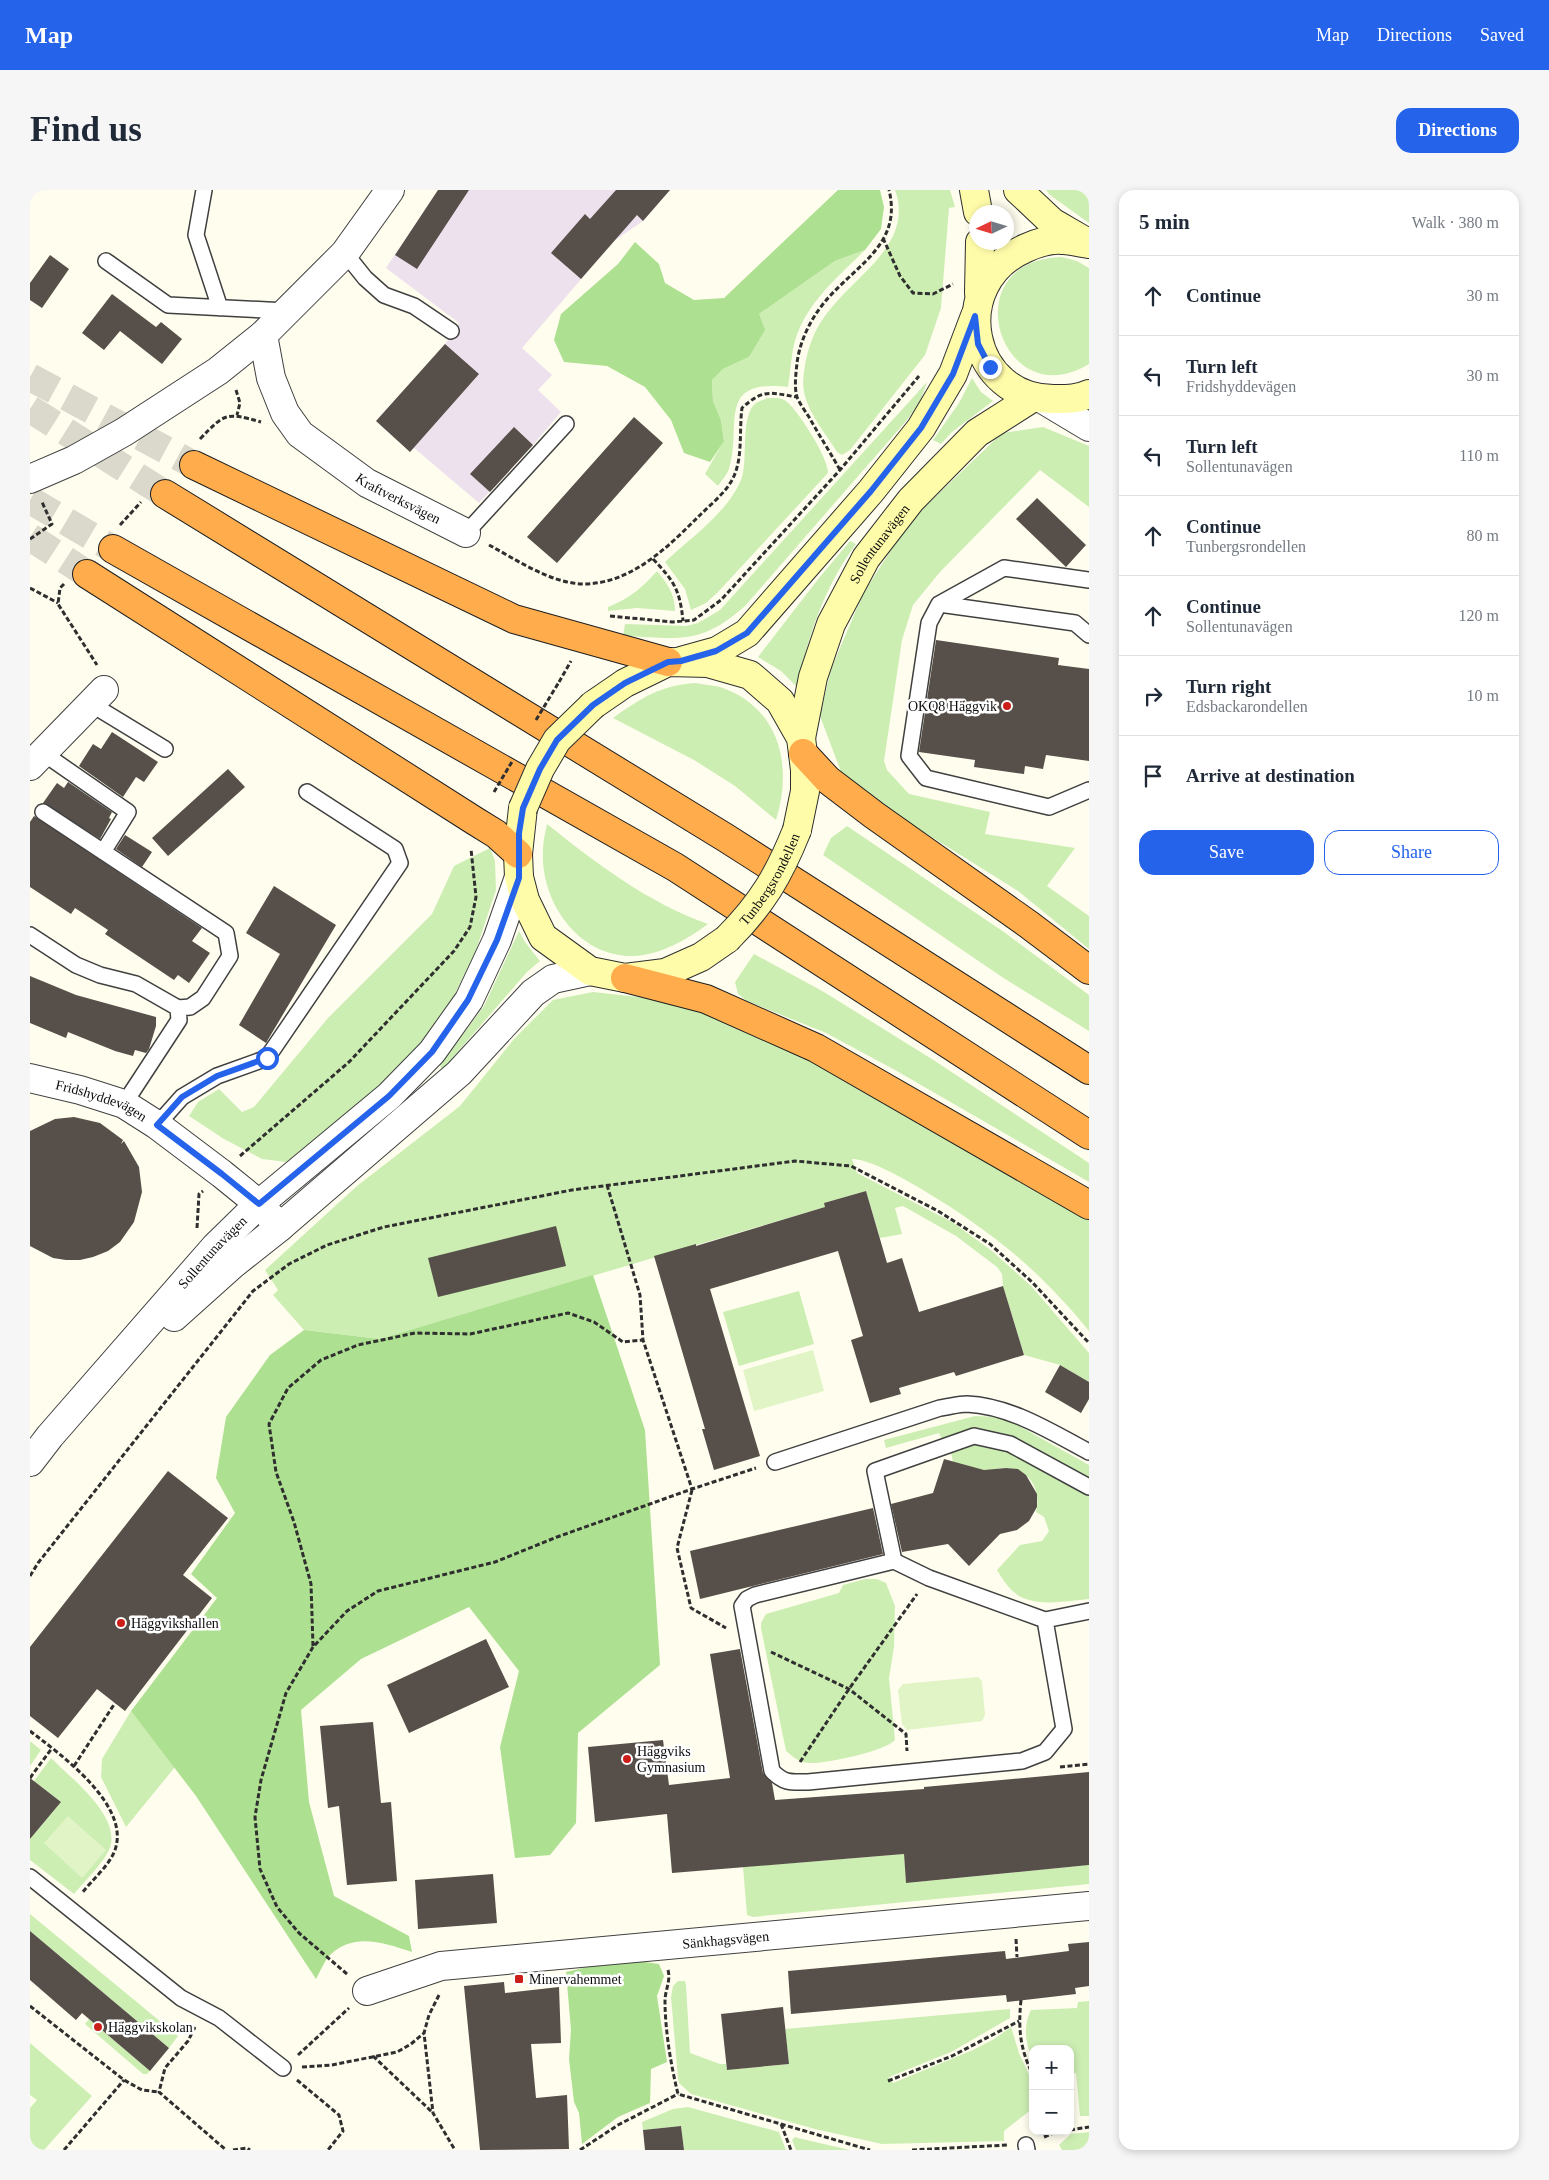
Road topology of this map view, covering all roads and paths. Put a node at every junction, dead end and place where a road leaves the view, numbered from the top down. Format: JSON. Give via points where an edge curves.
{"nodes":[{"id":1,"x":204,"y":190,"type":"edge"},
{"id":2,"x":390,"y":190,"type":"edge"},
{"id":3,"x":889,"y":190,"type":"edge"},
{"id":4,"x":974,"y":190,"type":"edge"},
{"id":5,"x":1018,"y":190,"type":"edge"},
{"id":6,"x":977,"y":205,"type":"edge"},
{"id":7,"x":883,"y":238,"type":"junction"},
{"id":8,"x":1089,"y":244,"type":"edge"},
{"id":9,"x":980,"y":250,"type":"edge"},
{"id":10,"x":345,"y":253,"type":"junction"},
{"id":11,"x":106,"y":260,"type":"dead end"},
{"id":12,"x":955,"y":277,"type":"dead end"},
{"id":13,"x":953,"y":284,"type":"junction"},
{"id":14,"x":952,"y":292,"type":"dead end"},
{"id":15,"x":977,"y":307,"type":"junction"},
{"id":16,"x":220,"y":308,"type":"junction"},
{"id":17,"x":286,"y":312,"type":"junction"},
{"id":18,"x":451,"y":331,"type":"dead end"},
{"id":19,"x":263,"y":335,"type":"junction"},
{"id":20,"x":922,"y":372,"type":"dead end"},
{"id":21,"x":1089,"y":394,"type":"edge"},
{"id":22,"x":797,"y":397,"type":"junction"},
{"id":23,"x":1038,"y":399,"type":"junction"},
{"id":24,"x":566,"y":424,"type":"dead end"},
{"id":25,"x":1089,"y":427,"type":"edge"},
{"id":26,"x":300,"y":434,"type":"junction"},
{"id":27,"x":194,"y":455,"type":"joint"},
{"id":28,"x":840,"y":470,"type":"junction"},
{"id":29,"x":31,"y":479,"type":"edge"},
{"id":30,"x":156,"y":495,"type":"joint"},
{"id":31,"x":466,"y":533,"type":"junction"},
{"id":32,"x":30,"y":539,"type":"edge"},
{"id":33,"x":113,"y":540,"type":"joint"},
{"id":34,"x":653,"y":559,"type":"junction"},
{"id":35,"x":77,"y":578,"type":"joint"},
{"id":36,"x":1089,"y":580,"type":"edge"},
{"id":37,"x":30,"y":588,"type":"edge"},
{"id":38,"x":58,"y":604,"type":"junction"},
{"id":39,"x":939,"y":604,"type":"junction"},
{"id":40,"x":683,"y":621,"type":"junction"},
{"id":41,"x":1089,"y":635,"type":"edge"},
{"id":42,"x":583,"y":639,"type":"junction"},
{"id":43,"x":675,"y":662,"type":"junction"},
{"id":44,"x":559,"y":682,"type":"dead end"},
{"id":45,"x":98,"y":697,"type":"junction"},
{"id":46,"x":802,"y":745,"type":"junction"},
{"id":47,"x":165,"y":749,"type":"dead end"},
{"id":48,"x":37,"y":760,"type":"edge"},
{"id":49,"x":1089,"y":790,"type":"edge"},
{"id":50,"x":307,"y":792,"type":"dead end"},
{"id":51,"x":494,"y":792,"type":"dead end"},
{"id":52,"x":43,"y":812,"type":"dead end"},
{"id":53,"x":475,"y":820,"type":"junction"},
{"id":54,"x":103,"y":852,"type":"junction"},
{"id":55,"x":519,"y":866,"type":"junction"},
{"id":56,"x":30,"y":935,"type":"edge"},
{"id":57,"x":1089,"y":970,"type":"edge"},
{"id":58,"x":590,"y":971,"type":"junction"},
{"id":59,"x":625,"y":978,"type":"junction"},
{"id":60,"x":178,"y":1008,"type":"junction"},
{"id":61,"x":1089,"y":1070,"type":"edge"},
{"id":62,"x":31,"y":1080,"type":"edge"},
{"id":63,"x":124,"y":1104,"type":"junction"},
{"id":64,"x":157,"y":1125,"type":"junction"},
{"id":65,"x":1089,"y":1135,"type":"edge"},
{"id":66,"x":222,"y":1174,"type":"junction"},
{"id":67,"x":607,"y":1185,"type":"junction"},
{"id":68,"x":259,"y":1204,"type":"junction"},
{"id":69,"x":1089,"y":1205,"type":"edge"},
{"id":70,"x":280,"y":1227,"type":"junction"},
{"id":71,"x":195,"y":1232,"type":"dead end"},
{"id":72,"x":642,"y":1340,"type":"junction"},
{"id":73,"x":1089,"y":1342,"type":"edge"},
{"id":74,"x":84,"y":1398,"type":"junction"},
{"id":75,"x":1089,"y":1452,"type":"edge"},
{"id":76,"x":30,"y":1462,"type":"edge"},
{"id":77,"x":774,"y":1462,"type":"joint"},
{"id":78,"x":1089,"y":1487,"type":"edge"},
{"id":79,"x":692,"y":1489,"type":"junction"},
{"id":80,"x":894,"y":1561,"type":"junction"},
{"id":81,"x":30,"y":1576,"type":"edge"},
{"id":82,"x":929,"y":1578,"type":"junction"},
{"id":83,"x":1089,"y":1611,"type":"edge"},
{"id":84,"x":1045,"y":1620,"type":"junction"},
{"id":85,"x":314,"y":1647,"type":"junction"},
{"id":86,"x":114,"y":1702,"type":"dead end"},
{"id":87,"x":30,"y":1731,"type":"edge"},
{"id":88,"x":52,"y":1748,"type":"junction"},
{"id":89,"x":1089,"y":1764,"type":"edge"},
{"id":90,"x":74,"y":1766,"type":"junction"},
{"id":91,"x":1051,"y":1768,"type":"dead end"},
{"id":92,"x":30,"y":1778,"type":"edge"},
{"id":93,"x":787,"y":1782,"type":"junction"},
{"id":94,"x":30,"y":1877,"type":"edge"},
{"id":95,"x":1089,"y":1906,"type":"edge"},
{"id":96,"x":69,"y":1908,"type":"junction"},
{"id":97,"x":661,"y":1945,"type":"junction"},
{"id":98,"x":441,"y":1966,"type":"junction"},
{"id":99,"x":367,"y":1991,"type":"junction"},
{"id":100,"x":1021,"y":2000,"type":"dead end"},
{"id":101,"x":30,"y":2006,"type":"edge"},
{"id":102,"x":203,"y":2010,"type":"junction"},
{"id":103,"x":1019,"y":2021,"type":"junction"},
{"id":104,"x":424,"y":2033,"type":"junction"},
{"id":105,"x":373,"y":2056,"type":"junction"},
{"id":106,"x":283,"y":2068,"type":"junction"},
{"id":107,"x":1029,"y":2068,"type":"edge"},
{"id":108,"x":124,"y":2080,"type":"junction"},
{"id":109,"x":888,"y":2082,"type":"dead end"},
{"id":110,"x":159,"y":2092,"type":"junction"},
{"id":111,"x":678,"y":2094,"type":"junction"},
{"id":112,"x":433,"y":2113,"type":"junction"},
{"id":113,"x":780,"y":2124,"type":"junction"},
{"id":114,"x":1089,"y":2127,"type":"edge"},
{"id":115,"x":1074,"y":2129,"type":"edge"},
{"id":116,"x":1050,"y":2135,"type":"edge"},
{"id":117,"x":1026,"y":2147,"type":"edge"},
{"id":118,"x":945,"y":2149,"type":"edge"},
{"id":119,"x":64,"y":2150,"type":"edge"},
{"id":120,"x":226,"y":2150,"type":"edge"},
{"id":121,"x":233,"y":2150,"type":"edge"},
{"id":122,"x":250,"y":2150,"type":"edge"},
{"id":123,"x":328,"y":2150,"type":"edge"},
{"id":124,"x":455,"y":2150,"type":"edge"},
{"id":125,"x":580,"y":2150,"type":"edge"},
{"id":126,"x":791,"y":2150,"type":"edge"},
{"id":127,"x":870,"y":2150,"type":"edge"},
{"id":128,"x":912,"y":2150,"type":"edge"}],
"edges":[{"from":1,"to":16,"type":"lane","via":[[196,234]]},
{"from":2,"to":10,"type":"street"},
{"from":3,"to":7,"type":"path","via":[[893,204],[892,223]]},
{"from":4,"to":6,"type":"main road"},
{"from":5,"to":8,"type":"main road","via":[[1052,222]]},
{"from":7,"to":13,"type":"path","via":[[900,276],[913,293],[933,294]]},
{"from":7,"to":22,"type":"path","via":[[860,269],[828,297],[810,323],[798,352]]},
{"from":8,"to":15,"type":"main road","via":[[1062,239],[1036,243],[1011,254],[991,274]]},
{"from":9,"to":15,"type":"main road"},
{"from":10,"to":17,"type":"street"},
{"from":10,"to":18,"type":"lane","via":[[364,278],[384,295],[414,306]]},
{"from":11,"to":16,"type":"lane","via":[[168,305]]},
{"from":12,"to":13,"type":"path"},
{"from":13,"to":14,"type":"path"},
{"from":15,"to":23,"type":"main road","via":[[978,344],[990,367],[1010,386]]},
{"from":15,"to":43,"type":"main road","via":[[953,374],[921,428],[871,491],[747,633],[716,651]]},
{"from":16,"to":17,"type":"lane"},
{"from":17,"to":19,"type":"street"},
{"from":19,"to":26,"type":"street","name":"Kraftverksvägen","via":[[271,378],[285,413]]},
{"from":19,"to":29,"type":"street","via":[[218,371],[124,432]]},
{"from":20,"to":28,"type":"path"},
{"from":21,"to":23,"type":"main road","via":[[1077,399]]},
{"from":22,"to":28,"type":"path"},
{"from":22,"to":34,"type":"path","via":[[767,393],[757,395],[742,408],[734,475],[721,494]]},
{"from":23,"to":25,"type":"street"},
{"from":23,"to":46,"type":"main road","name":"Sollentunavägen","via":[[977,433],[911,500],[866,558],[831,624],[813,676]]},
{"from":24,"to":31,"type":"lane"},
{"from":26,"to":27,"type":"path","via":[[237,415],[221,418]]},
{"from":26,"to":31,"type":"street","name":"Kraftverksvägen","via":[[368,483]]},
{"from":27,"to":42,"type":"highway","via":[[514,619]]},
{"from":28,"to":40,"type":"path","via":[[721,600],[694,620]]},
{"from":29,"to":32,"type":"path","via":[[52,524]]},
{"from":30,"to":33,"type":"path"},
{"from":30,"to":61,"type":"highway","via":[[726,838]]},
{"from":31,"to":34,"type":"path","via":[[543,573],[583,584],[613,579]]},
{"from":33,"to":65,"type":"highway","via":[[675,867]]},
{"from":34,"to":40,"type":"path","via":[[671,578],[681,599]]},
{"from":35,"to":38,"type":"path","via":[[60,588]]},
{"from":35,"to":53,"type":"highway"},
{"from":36,"to":39,"type":"lane","via":[[1004,568]]},
{"from":37,"to":38,"type":"path"},
{"from":38,"to":45,"type":"path","via":[[99,669]]},
{"from":39,"to":41,"type":"lane","via":[[1075,623]]},
{"from":39,"to":49,"type":"lane","via":[[929,624],[909,756],[926,778],[1049,807]]},
{"from":40,"to":42,"type":"path","via":[[609,616],[590,629]]},
{"from":42,"to":43,"type":"highway"},
{"from":42,"to":44,"type":"path"},
{"from":43,"to":46,"type":"main road","name":"Tunbergsrondellen","via":[[708,663],[750,675],[780,701]]},
{"from":43,"to":55,"type":"main road","name":"Tunbergsrondellen","bridge":true,"via":[[625,683],[593,705],[557,740],[523,808]]},
{"from":45,"to":47,"type":"lane"},
{"from":45,"to":48,"type":"street"},
{"from":46,"to":57,"type":"highway","via":[[828,780]]},
{"from":46,"to":59,"type":"main road","name":"Tunbergsrondellen","bridge":true,"via":[[805,791],[797,830],[784,863],[746,921],[701,957],[665,973]]},
{"from":48,"to":54,"type":"lane","via":[[128,812]]},
{"from":50,"to":64,"type":"lane","via":[[395,849],[400,863],[267,1058],[217,1076],[182,1097]]},
{"from":51,"to":53,"type":"path"},
{"from":52,"to":54,"type":"lane"},
{"from":53,"to":55,"type":"highway","via":[[496,834]]},
{"from":53,"to":66,"type":"path","via":[[469,831],[476,897],[470,927],[454,952],[348,1062]]},
{"from":54,"to":60,"type":"lane","via":[[226,933],[230,956],[203,998],[190,1007]]},
{"from":55,"to":58,"type":"main road","name":"Tunbergsrondellen","via":[[525,900],[543,937]]},
{"from":55,"to":68,"type":"street","name":"Sollentunavägen","via":[[497,940],[468,1000],[432,1052],[389,1096]]},
{"from":56,"to":60,"type":"lane","via":[[76,965],[136,984]]},
{"from":58,"to":59,"type":"main road","name":"Tunbergsrondellen"},
{"from":58,"to":70,"type":"street","name":"Sollentunavägen","via":[[553,979],[533,992],[459,1073]]},
{"from":59,"to":69,"type":"highway","via":[[706,999],[816,1048]]},
{"from":60,"to":63,"type":"lane","via":[[179,1020]]},
{"from":62,"to":63,"type":"street","name":"Fridshyddevägen","via":[[80,1090]]},
{"from":63,"to":64,"type":"street","name":"Fridshyddevägen"},
{"from":64,"to":66,"type":"street","name":"Fridshyddevägen"},
{"from":66,"to":68,"type":"street","name":"Fridshyddevägen"},
{"from":66,"to":71,"type":"path","via":[[199,1194]]},
{"from":67,"to":72,"type":"path","via":[[640,1295]]},
{"from":67,"to":73,"type":"path","via":[[795,1160],[851,1166],[938,1211],[990,1244],[1032,1282]]},
{"from":67,"to":81,"type":"path","via":[[384,1227],[327,1245],[289,1264],[253,1291],[236,1310]]},
{"from":68,"to":70,"type":"street","name":"Fridshyddevägen"},
{"from":68,"to":74,"type":"street","name":"Sollentunavägen","via":[[215,1247]]},
{"from":70,"to":74,"type":"street","name":"Sollentunavägen","via":[[232,1265]]},
{"from":72,"to":79,"type":"path"},
{"from":72,"to":85,"type":"path","via":[[623,1342],[594,1322],[568,1313],[470,1334],[415,1333],[358,1345],[321,1360],[288,1388],[269,1424],[276,1472],[311,1584]]},
{"from":74,"to":76,"type":"street","name":"Sollentunavägen"},
{"from":75,"to":77,"type":"lane","via":[[1020,1417],[966,1404],[940,1408]]},
{"from":77,"to":79,"type":"path"},
{"from":78,"to":80,"type":"lane","via":[[1010,1444],[974,1436],[875,1471]]},
{"from":79,"to":85,"type":"path","via":[[496,1562],[378,1591],[348,1611]]},
{"from":80,"to":82,"type":"lane"},
{"from":80,"to":93,"type":"lane","via":[[755,1596],[742,1606],[772,1772]]},
{"from":82,"to":84,"type":"lane"},
{"from":82,"to":93,"type":"path","via":[[848,1689]]},
{"from":83,"to":84,"type":"lane"},
{"from":84,"to":93,"type":"lane","via":[[1064,1730],[1045,1752],[1022,1761]]},
{"from":85,"to":99,"type":"path","via":[[286,1693],[261,1780],[255,1817],[260,1869],[277,1907],[300,1933]]},
{"from":86,"to":90,"type":"path"},
{"from":87,"to":88,"type":"path"},
{"from":88,"to":90,"type":"path"},
{"from":88,"to":92,"type":"path"},
{"from":89,"to":91,"type":"path"},
{"from":90,"to":96,"type":"path","via":[[110,1810],[116,1824],[117,1839],[115,1851],[106,1864]]},
{"from":94,"to":96,"type":"lane"},
{"from":95,"to":97,"type":"street","name":"Sänkhagsvägen"},
{"from":96,"to":102,"type":"lane","via":[[181,1998]]},
{"from":97,"to":98,"type":"street","name":"Sänkhagsvägen"},
{"from":97,"to":111,"type":"path","via":[[670,1978],[664,1999],[672,2071]]},
{"from":98,"to":99,"type":"street","name":"Sänkhagsvägen"},
{"from":98,"to":104,"type":"path","via":[[441,1992]]},
{"from":99,"to":106,"type":"path"},
{"from":100,"to":103,"type":"path"},
{"from":101,"to":108,"type":"path"},
{"from":102,"to":106,"type":"lane","via":[[219,2018]]},
{"from":102,"to":110,"type":"path","via":[[188,2041],[165,2068]]},
{"from":103,"to":107,"type":"path","via":[[1019,2034]]},
{"from":103,"to":109,"type":"path","via":[[952,2056]]},
{"from":104,"to":105,"type":"path","via":[[397,2052]]},
{"from":104,"to":112,"type":"path"},
{"from":105,"to":106,"type":"path","via":[[332,2065]]},
{"from":105,"to":112,"type":"path"},
{"from":106,"to":123,"type":"path","via":[[339,2115],[343,2132]]},
{"from":108,"to":110,"type":"path","via":[[142,2090]]},
{"from":108,"to":119,"type":"path"},
{"from":110,"to":120,"type":"path"},
{"from":111,"to":113,"type":"path"},
{"from":111,"to":125,"type":"path","via":[[618,2125]]},
{"from":112,"to":124,"type":"path"},
{"from":113,"to":126,"type":"path"},
{"from":113,"to":127,"type":"path"},
{"from":114,"to":115,"type":"path"},
{"from":116,"to":117,"type":"path"},
{"from":117,"to":118,"type":"path"},
{"from":118,"to":128,"type":"path"},
{"from":121,"to":122,"type":"path"}]}
